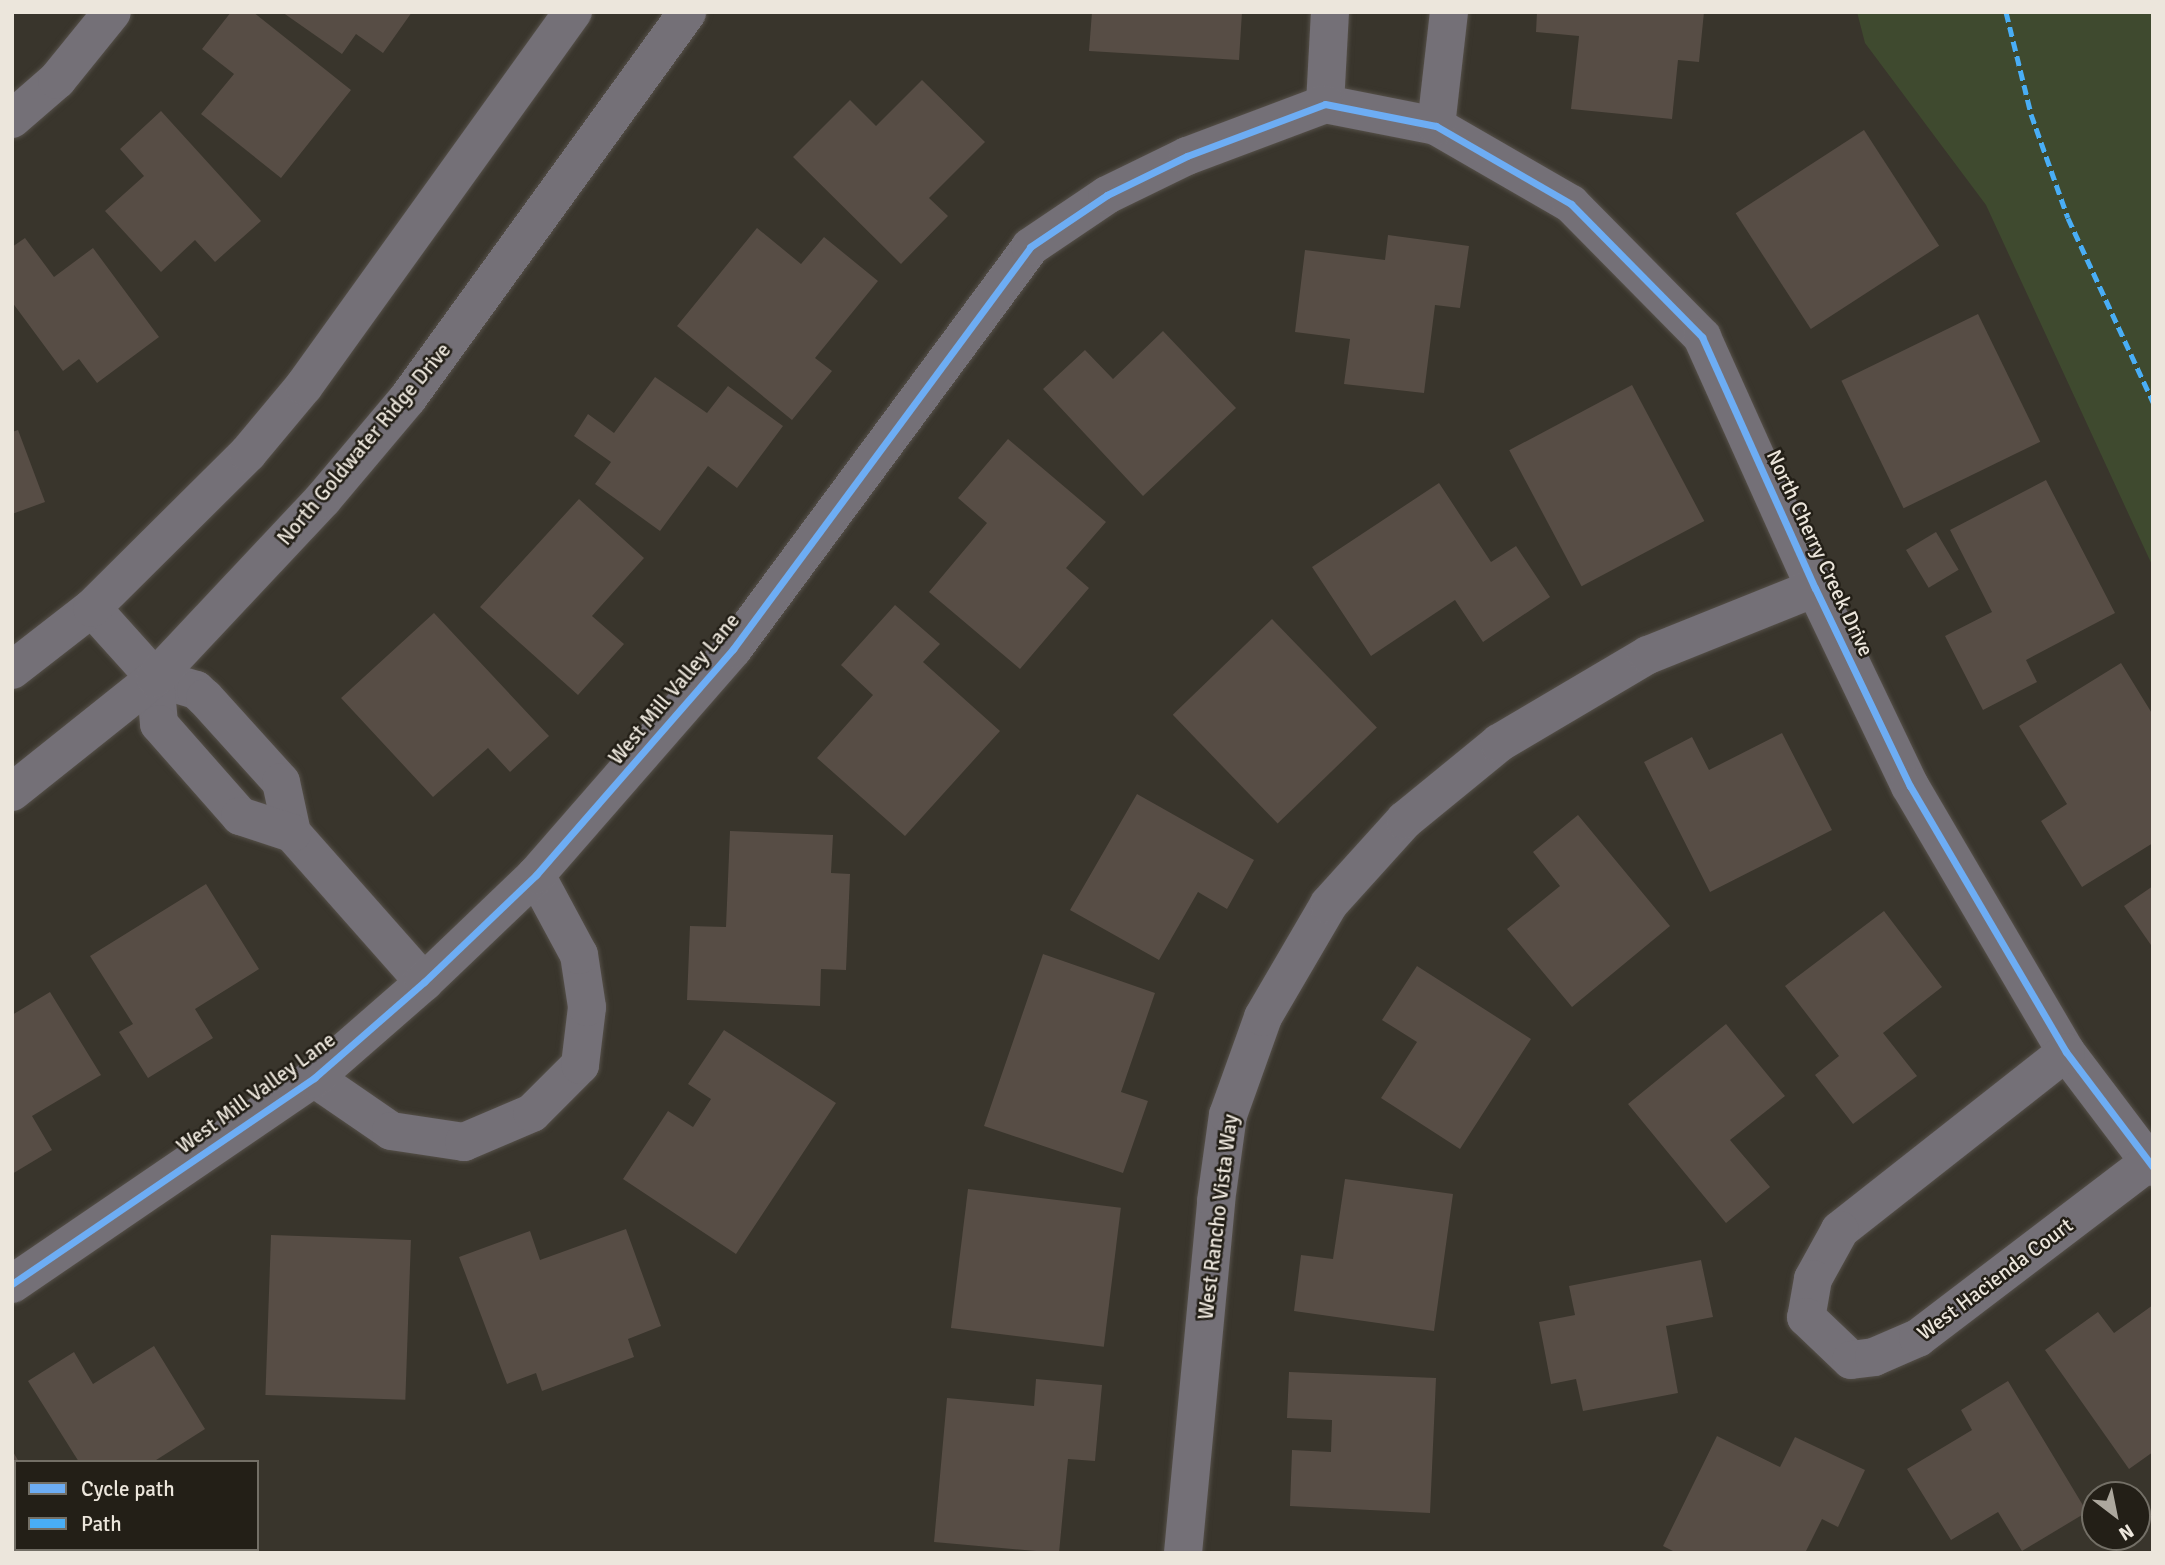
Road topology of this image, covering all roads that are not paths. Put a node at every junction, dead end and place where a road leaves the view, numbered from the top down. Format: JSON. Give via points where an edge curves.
{"nodes":[{"id":1,"x":112,"y":12,"type":"edge"},
{"id":2,"x":573,"y":12,"type":"edge"},
{"id":3,"x":687,"y":12,"type":"edge"},
{"id":4,"x":1330,"y":12,"type":"edge"},
{"id":5,"x":1449,"y":12,"type":"edge"},
{"id":6,"x":1325,"y":104,"type":"junction"},
{"id":7,"x":12,"y":119,"type":"edge"},
{"id":8,"x":1436,"y":126,"type":"junction"},
{"id":9,"x":1815,"y":588,"type":"junction"},
{"id":10,"x":92,"y":608,"type":"junction"},
{"id":11,"x":12,"y":670,"type":"edge"},
{"id":12,"x":155,"y":678,"type":"junction"},
{"id":13,"x":12,"y":792,"type":"edge"},
{"id":14,"x":292,"y":833,"type":"junction"},
{"id":15,"x":536,"y":875,"type":"junction"},
{"id":16,"x":424,"y":982,"type":"junction"},
{"id":17,"x":2066,"y":1052,"type":"junction"},
{"id":18,"x":314,"y":1077,"type":"junction"},
{"id":19,"x":2150,"y":1165,"type":"edge"},
{"id":20,"x":12,"y":1284,"type":"edge"},
{"id":21,"x":1183,"y":1553,"type":"edge"}],
"edges":[{"from":1,"to":7,"type":"street","via":[[57,80]]},
{"from":2,"to":10,"type":"street","via":[[304,386],[248,453]]},
{"from":3,"to":12,"type":"street","name":"North Goldwater Ridge Drive","via":[[408,398],[323,499]]},
{"from":4,"to":6,"type":"street"},
{"from":5,"to":8,"type":"street"},
{"from":6,"to":8,"type":"street","name":"North Cherry Creek Drive"},
{"from":6,"to":15,"type":"street","name":"West Mill Valley Lane","via":[[1187,156],[1107,195],[1030,247],[733,649]]},
{"from":8,"to":9,"type":"street","name":"North Cherry Creek Drive","via":[[1571,204],[1702,337]]},
{"from":9,"to":17,"type":"street","name":"North Cherry Creek Drive","via":[[1910,786]]},
{"from":9,"to":21,"type":"street","name":"West Rancho Vista Way","via":[[1648,654],[1499,743],[1405,820],[1329,904],[1263,1017],[1228,1115]]},
{"from":10,"to":11,"type":"street"},
{"from":10,"to":12,"type":"street"},
{"from":12,"to":13,"type":"street","name":"North Goldwater Ridge Drive"},
{"from":12,"to":14,"type":"street","via":[[195,690],[205,698],[281,782]]},
{"from":12,"to":14,"type":"street","via":[[159,724],[240,816]]},
{"from":14,"to":16,"type":"street"},
{"from":15,"to":16,"type":"street","name":"West Mill Valley Lane"},
{"from":15,"to":18,"type":"street","via":[[579,955],[587,1007],[580,1065],[532,1113],[464,1142],[391,1131]]},
{"from":16,"to":18,"type":"street","name":"West Mill Valley Lane"},
{"from":17,"to":19,"type":"street","name":"North Cherry Creek Drive"},
{"from":17,"to":19,"type":"street","name":"West Hacienda Court","via":[[1840,1230],[1813,1279],[1806,1317],[1851,1360],[1874,1357],[1918,1338]]},
{"from":18,"to":20,"type":"street","name":"West Mill Valley Lane"}]}
